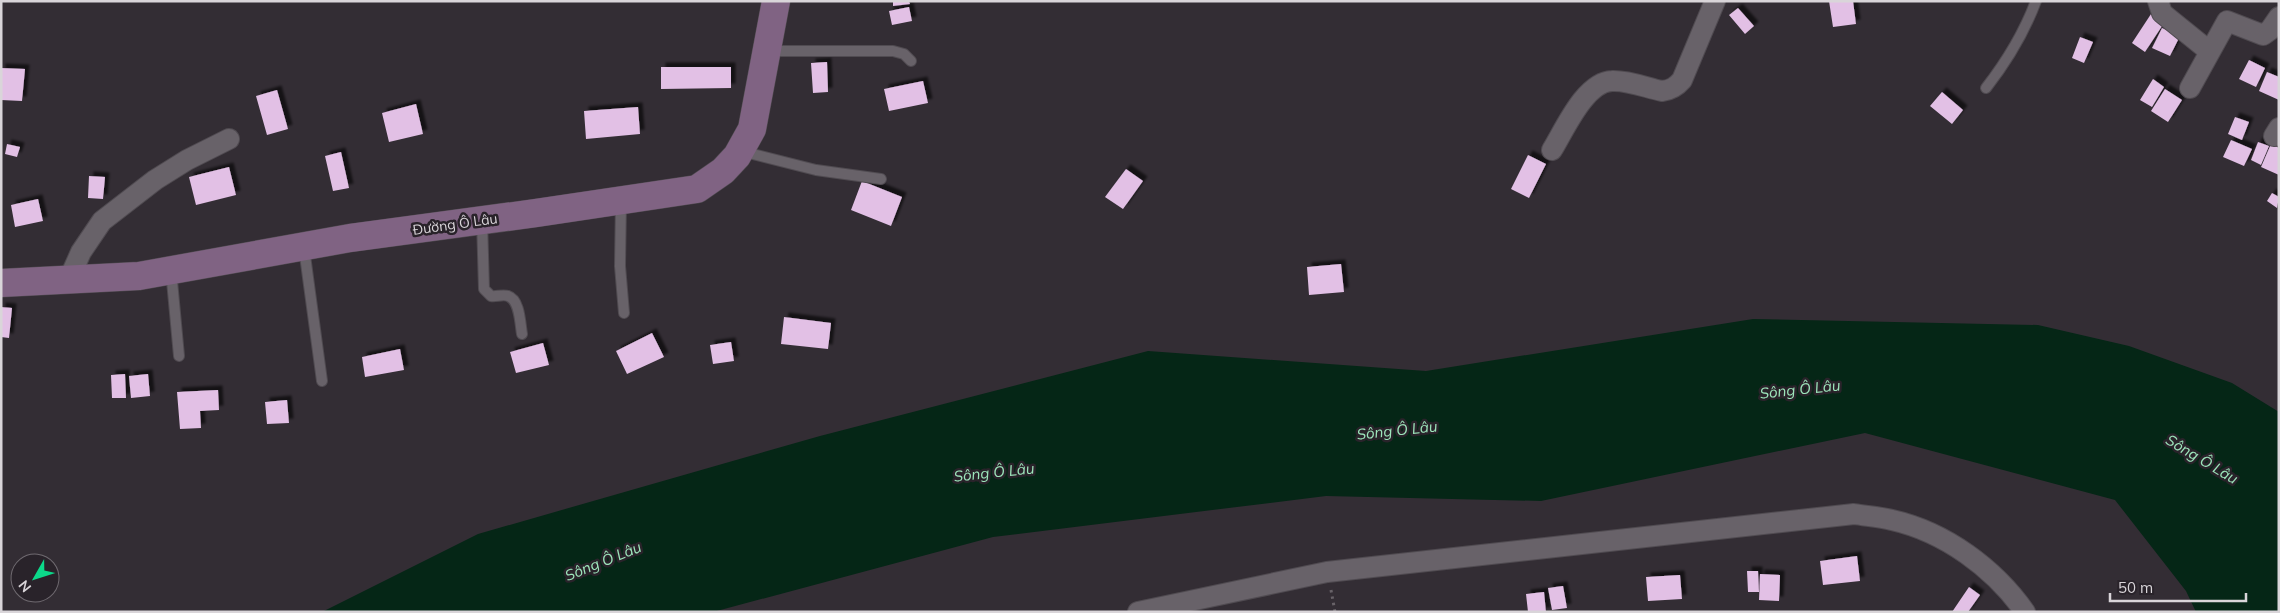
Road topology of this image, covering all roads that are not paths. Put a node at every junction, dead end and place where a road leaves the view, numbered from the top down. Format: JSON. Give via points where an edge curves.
{"nodes":[{"id":1,"x":776,"y":1,"type":"edge"},
{"id":2,"x":1715,"y":1,"type":"edge"},
{"id":3,"x":2036,"y":1,"type":"edge"},
{"id":4,"x":2158,"y":1,"type":"edge"},
{"id":5,"x":2279,"y":17,"type":"edge"},
{"id":6,"x":2209,"y":51,"type":"junction"},
{"id":7,"x":768,"y":52,"type":"junction"},
{"id":8,"x":912,"y":61,"type":"dead end"},
{"id":9,"x":1986,"y":88,"type":"dead end"},
{"id":10,"x":2190,"y":88,"type":"dead end"},
{"id":11,"x":229,"y":139,"type":"dead end"},
{"id":12,"x":1552,"y":150,"type":"dead end"},
{"id":13,"x":740,"y":151,"type":"junction"},
{"id":14,"x":882,"y":179,"type":"dead end"},
{"id":15,"x":622,"y":200,"type":"junction"},
{"id":16,"x":482,"y":220,"type":"junction"},
{"id":17,"x":304,"y":246,"type":"junction"},
{"id":18,"x":171,"y":270,"type":"junction"},
{"id":19,"x":69,"y":279,"type":"junction"},
{"id":20,"x":1,"y":283,"type":"edge"},
{"id":21,"x":624,"y":313,"type":"dead end"},
{"id":22,"x":522,"y":334,"type":"dead end"},
{"id":23,"x":179,"y":356,"type":"dead end"},
{"id":24,"x":322,"y":381,"type":"dead end"},
{"id":25,"x":1138,"y":612,"type":"edge"},
{"id":26,"x":2025,"y":612,"type":"edge"}],
"edges":[{"from":1,"to":7,"type":"main road","name":"Đường Ô Lâu"},
{"from":2,"to":12,"type":"street","via":[[1677,86],[1662,91],[1614,81],[1599,84],[1587,94]]},
{"from":3,"to":9,"type":"lane","via":[[2024,31]]},
{"from":4,"to":6,"type":"street","via":[[2162,13]]},
{"from":5,"to":6,"type":"street","via":[[2263,35],[2227,21]]},
{"from":6,"to":10,"type":"street"},
{"from":7,"to":8,"type":"lane","via":[[893,51]]},
{"from":7,"to":13,"type":"main road","name":"Đường Ô Lâu","via":[[752,129]]},
{"from":11,"to":19,"type":"street","via":[[155,180],[102,222],[81,252]]},
{"from":13,"to":14,"type":"lane","via":[[816,170]]},
{"from":13,"to":15,"type":"main road","name":"Đường Ô Lâu","via":[[724,171],[697,188]]},
{"from":15,"to":16,"type":"main road","name":"Đường Ô Lâu"},
{"from":15,"to":21,"type":"lane","via":[[620,266]]},
{"from":16,"to":17,"type":"main road","name":"Đường Ô Lâu"},
{"from":16,"to":22,"type":"lane","via":[[484,289],[491,296],[506,295],[514,300]]},
{"from":17,"to":18,"type":"main road","name":"Đường Ô Lâu"},
{"from":17,"to":24,"type":"lane"},
{"from":18,"to":19,"type":"main road","name":"Đường Ô Lâu","via":[[140,276]]},
{"from":18,"to":23,"type":"lane"},
{"from":19,"to":20,"type":"main road","name":"Đường Ô Lâu"},
{"from":25,"to":26,"type":"street","via":[[1327,572],[1854,514],[1892,520],[1933,535],[1974,559],[2010,591]]}]}
